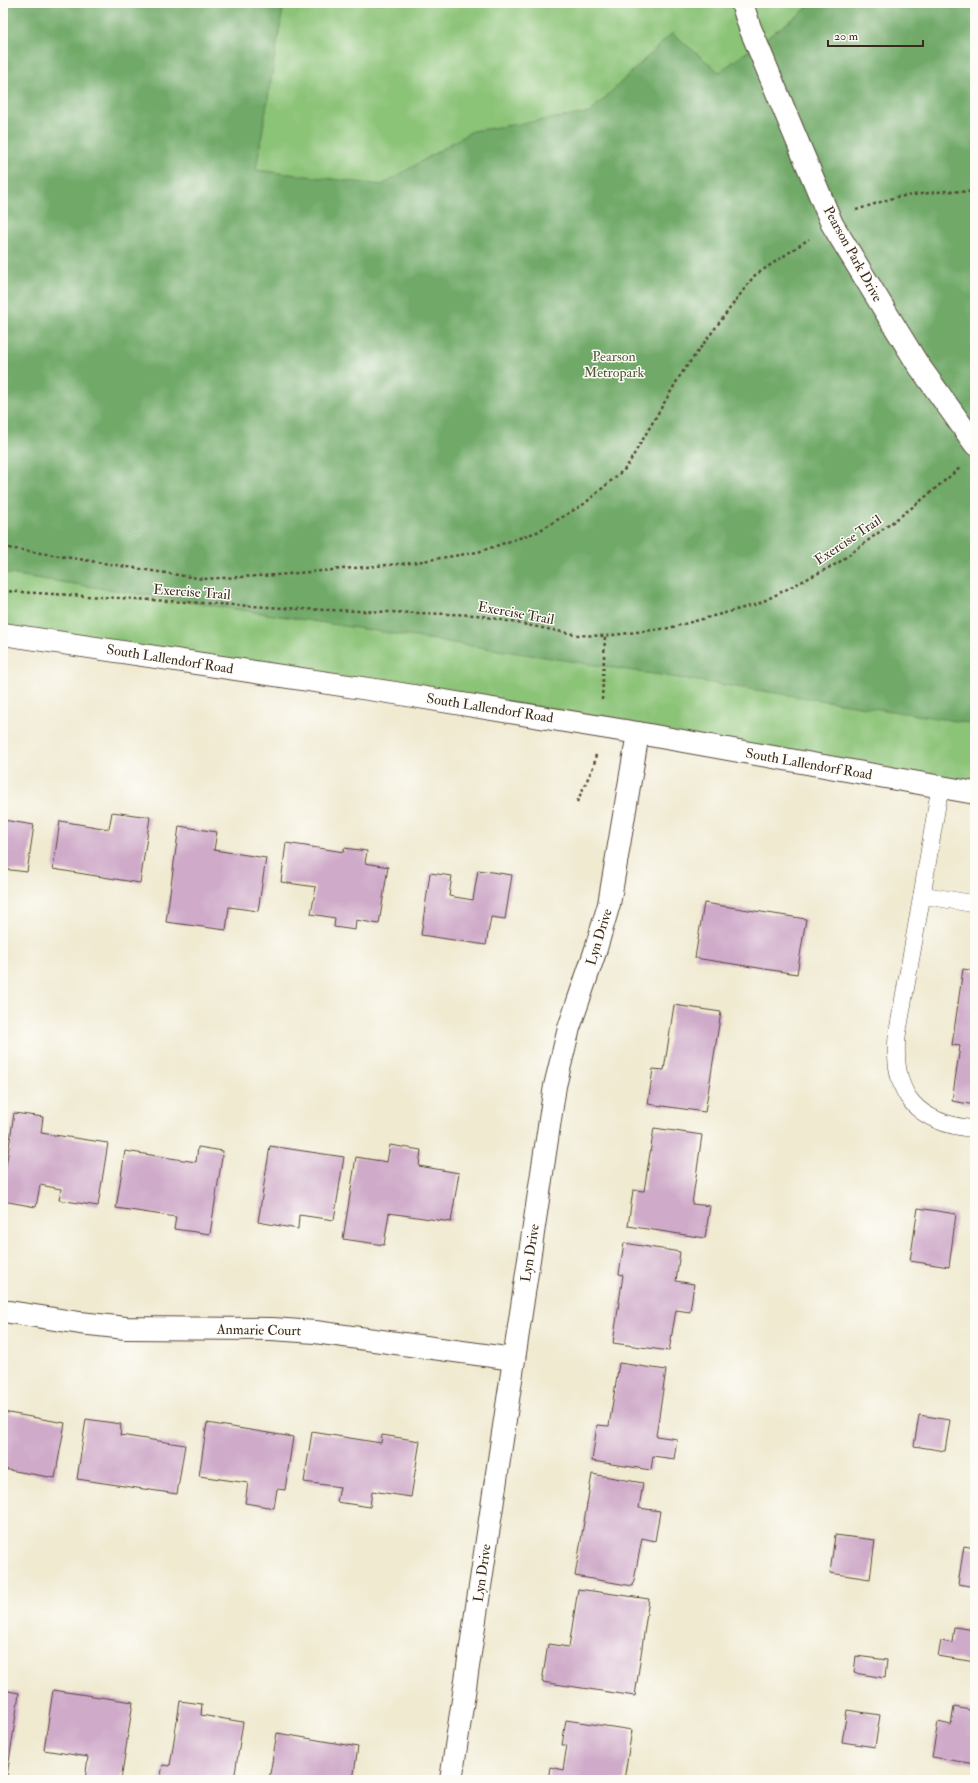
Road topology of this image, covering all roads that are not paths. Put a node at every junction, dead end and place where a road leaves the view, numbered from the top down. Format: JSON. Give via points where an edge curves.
{"nodes":[{"id":1,"x":742,"y":3,"type":"edge"},
{"id":2,"x":975,"y":444,"type":"edge"},
{"id":3,"x":3,"y":634,"type":"edge"},
{"id":4,"x":638,"y":733,"type":"junction"},
{"id":5,"x":940,"y":787,"type":"junction"},
{"id":6,"x":975,"y":794,"type":"edge"},
{"id":7,"x":922,"y":895,"type":"junction"},
{"id":8,"x":975,"y":904,"type":"edge"},
{"id":9,"x":975,"y":1129,"type":"edge"},
{"id":10,"x":3,"y":1311,"type":"edge"},
{"id":11,"x":514,"y":1359,"type":"junction"},
{"id":12,"x":451,"y":1780,"type":"edge"}],
"edges":[{"from":1,"to":2,"type":"street","name":"Pearson Park Drive","via":[[750,28],[832,224],[917,363]]},
{"from":3,"to":4,"type":"street","name":"South Lallendorf Road","via":[[395,693]]},
{"from":4,"to":5,"type":"street","name":"South Lallendorf Road"},
{"from":4,"to":11,"type":"street","name":"Lyn Drive","via":[[609,904],[569,1028],[555,1086]]},
{"from":5,"to":6,"type":"street","name":"South Lallendorf Road"},
{"from":5,"to":7,"type":"lane"},
{"from":7,"to":8,"type":"lane"},
{"from":7,"to":9,"type":"lane","via":[[897,1036],[896,1051],[902,1087],[923,1113],[938,1122]]},
{"from":10,"to":11,"type":"street","name":"Anmarie Court","via":[[126,1328],[272,1329],[315,1332]]},
{"from":11,"to":12,"type":"street","name":"Lyn Drive"}]}
